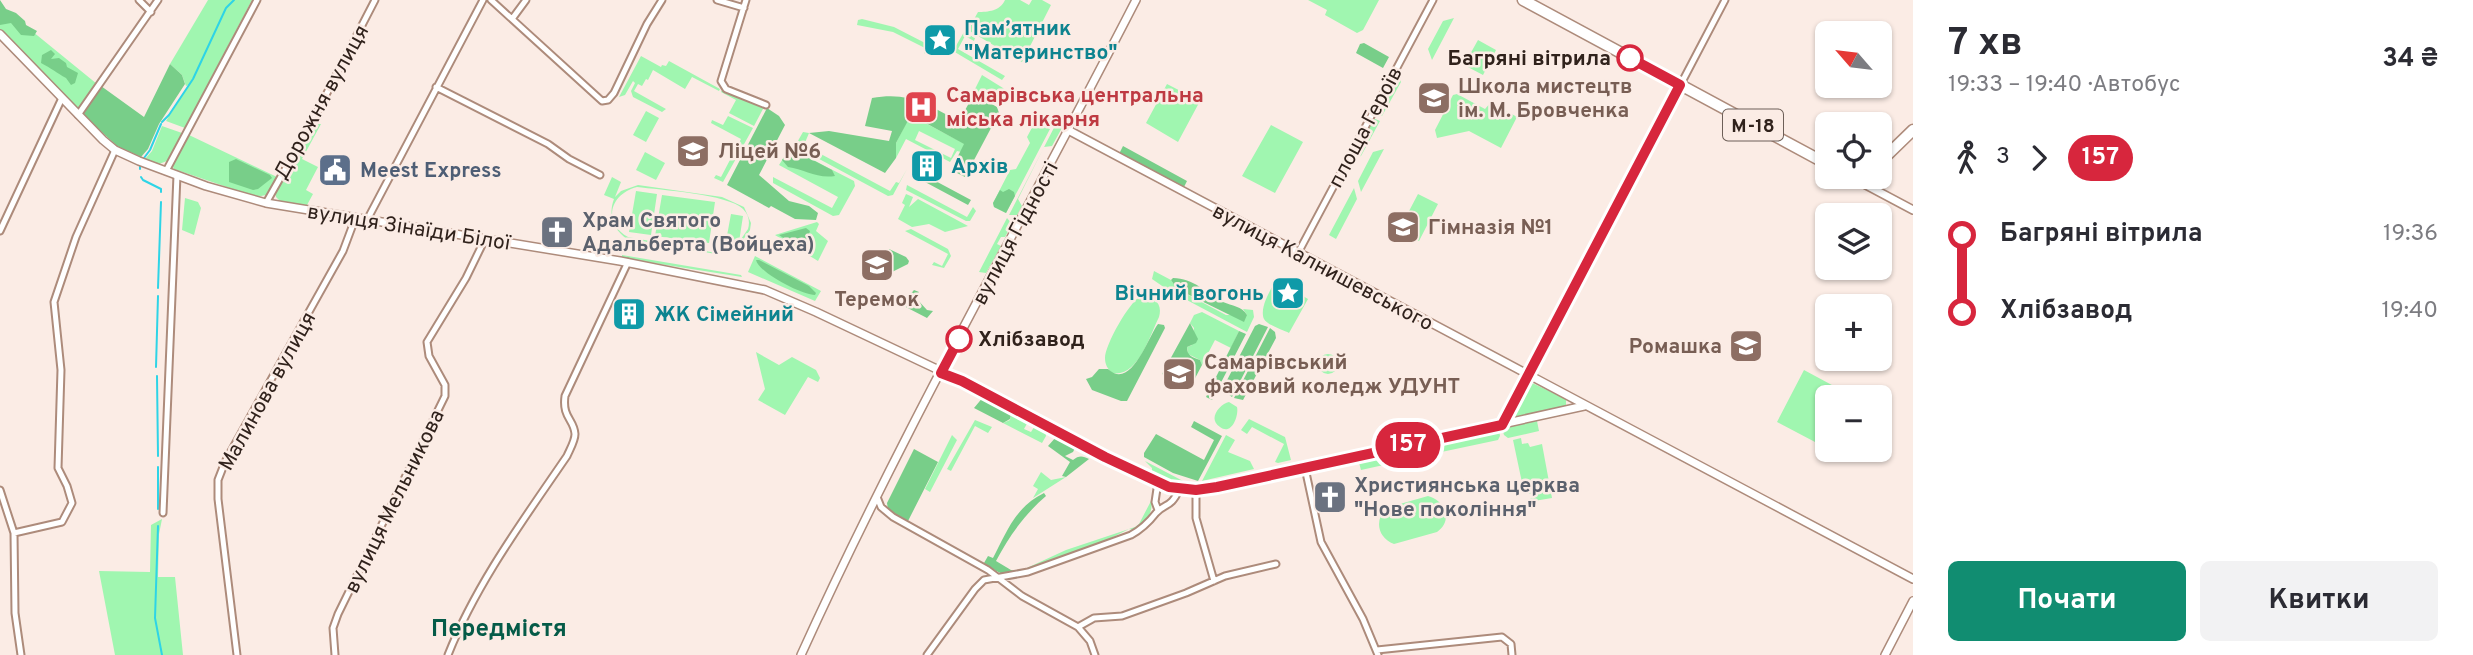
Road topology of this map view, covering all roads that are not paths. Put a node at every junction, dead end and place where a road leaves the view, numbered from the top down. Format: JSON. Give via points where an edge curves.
{"nodes":[{"id":1,"x":139,"y":0,"type":"edge"},
{"id":2,"x":158,"y":0,"type":"edge"},
{"id":3,"x":257,"y":0,"type":"edge"},
{"id":4,"x":375,"y":0,"type":"edge"},
{"id":5,"x":482,"y":0,"type":"edge"},
{"id":6,"x":491,"y":0,"type":"edge"},
{"id":7,"x":526,"y":0,"type":"edge"},
{"id":8,"x":662,"y":0,"type":"edge"},
{"id":9,"x":717,"y":0,"type":"edge"},
{"id":10,"x":746,"y":0,"type":"edge"},
{"id":11,"x":1136,"y":0,"type":"edge"},
{"id":12,"x":1433,"y":0,"type":"edge"},
{"id":13,"x":1524,"y":0,"type":"edge"},
{"id":14,"x":1725,"y":0,"type":"edge"},
{"id":15,"x":744,"y":8,"type":"junction"},
{"id":16,"x":151,"y":12,"type":"junction"},
{"id":17,"x":512,"y":19,"type":"junction"},
{"id":18,"x":0,"y":34,"type":"edge"},
{"id":19,"x":1680,"y":85,"type":"junction"},
{"id":20,"x":436,"y":87,"type":"junction"},
{"id":21,"x":62,"y":98,"type":"junction"},
{"id":22,"x":766,"y":105,"type":"dead end"},
{"id":23,"x":78,"y":116,"type":"junction"},
{"id":24,"x":1068,"y":130,"type":"junction"},
{"id":25,"x":1913,"y":130,"type":"edge"},
{"id":26,"x":115,"y":150,"type":"junction"},
{"id":27,"x":1892,"y":150,"type":"edge"},
{"id":28,"x":1815,"y":158,"type":"edge"},
{"id":29,"x":166,"y":171,"type":"junction"},
{"id":30,"x":177,"y":175,"type":"junction"},
{"id":31,"x":600,"y":175,"type":"dead end"},
{"id":32,"x":1874,"y":189,"type":"edge"},
{"id":33,"x":266,"y":204,"type":"junction"},
{"id":34,"x":1913,"y":210,"type":"edge"},
{"id":35,"x":355,"y":219,"type":"junction"},
{"id":36,"x":367,"y":220,"type":"junction"},
{"id":37,"x":0,"y":231,"type":"edge"},
{"id":38,"x":485,"y":239,"type":"junction"},
{"id":39,"x":1298,"y":254,"type":"junction"},
{"id":40,"x":628,"y":262,"type":"junction"},
{"id":41,"x":941,"y":373,"type":"junction"},
{"id":42,"x":1528,"y":376,"type":"junction"},
{"id":43,"x":1584,"y":405,"type":"junction"},
{"id":44,"x":1502,"y":425,"type":"junction"},
{"id":45,"x":1305,"y":468,"type":"junction"},
{"id":46,"x":1158,"y":482,"type":"junction"},
{"id":47,"x":0,"y":490,"type":"edge"},
{"id":48,"x":1179,"y":490,"type":"junction"},
{"id":49,"x":1196,"y":490,"type":"junction"},
{"id":50,"x":877,"y":497,"type":"junction"},
{"id":51,"x":1158,"y":510,"type":"junction"},
{"id":52,"x":163,"y":513,"type":"dead end"},
{"id":53,"x":15,"y":533,"type":"junction"},
{"id":54,"x":1276,"y":564,"type":"dead end"},
{"id":55,"x":999,"y":576,"type":"junction"},
{"id":56,"x":1913,"y":579,"type":"edge"},
{"id":57,"x":1214,"y":581,"type":"junction"},
{"id":58,"x":1913,"y":601,"type":"edge"},
{"id":59,"x":1078,"y":627,"type":"junction"},
{"id":60,"x":1378,"y":653,"type":"edge"},
{"id":61,"x":21,"y":655,"type":"edge"},
{"id":62,"x":237,"y":655,"type":"edge"},
{"id":63,"x":335,"y":655,"type":"edge"},
{"id":64,"x":448,"y":655,"type":"edge"},
{"id":65,"x":802,"y":655,"type":"edge"},
{"id":66,"x":928,"y":655,"type":"edge"},
{"id":67,"x":1095,"y":655,"type":"edge"},
{"id":68,"x":1512,"y":655,"type":"edge"},
{"id":69,"x":1885,"y":655,"type":"edge"}],
"edges":[{"from":1,"to":16,"type":"street"},
{"from":2,"to":16,"type":"street"},
{"from":3,"to":29,"type":"street"},
{"from":4,"to":33,"type":"street","name":"Дорожня вулиця"},
{"from":5,"to":20,"type":"street"},
{"from":6,"to":17,"type":"street"},
{"from":7,"to":17,"type":"street"},
{"from":8,"to":17,"type":"street","via":[[614,93],[602,101]]},
{"from":9,"to":15,"type":"street"},
{"from":10,"to":15,"type":"street"},
{"from":11,"to":24,"type":"street","name":"вулиця Гідності"},
{"from":12,"to":39,"type":"street","name":"площа Героїв"},
{"from":13,"to":19,"type":"highway","number":"М-18"},
{"from":14,"to":19,"type":"street"},
{"from":15,"to":22,"type":"street","via":[[721,81],[726,89]]},
{"from":16,"to":23,"type":"street"},
{"from":18,"to":21,"type":"street","name":"вулиця Зінаїди Білої"},
{"from":19,"to":28,"type":"highway","number":"М-18"},
{"from":19,"to":42,"type":"street"},
{"from":20,"to":31,"type":"street"},
{"from":20,"to":36,"type":"street"},
{"from":21,"to":23,"type":"street","name":"вулиця Зінаїди Білої"},
{"from":21,"to":37,"type":"street"},
{"from":23,"to":26,"type":"street","name":"вулиця Зінаїди Білої"},
{"from":24,"to":39,"type":"street","name":"вулиця Калнишевського"},
{"from":24,"to":41,"type":"street","name":"вулиця Гідності"},
{"from":25,"to":27,"type":"highway"},
{"from":26,"to":29,"type":"street","name":"вулиця Зінаїди Білої"},
{"from":26,"to":53,"type":"street","via":[[76,237],[54,302],[61,370],[58,468],[72,503],[62,522]]},
{"from":29,"to":30,"type":"street","name":"вулиця Зінаїди Білої"},
{"from":30,"to":33,"type":"street","name":"вулиця Зінаїди Білої"},
{"from":30,"to":52,"type":"street"},
{"from":32,"to":34,"type":"street"},
{"from":33,"to":35,"type":"street","name":"вулиця Зінаїди Білої"},
{"from":35,"to":36,"type":"street","name":"вулиця Зінаїди Білої"},
{"from":35,"to":62,"type":"street","name":"Малинова вулиця","via":[[343,251],[218,480]]},
{"from":36,"to":38,"type":"street","name":"вулиця Зінаїди Білої"},
{"from":38,"to":40,"type":"street","name":"вулиця Зінаїди Білої"},
{"from":38,"to":63,"type":"street","name":"вулиця Мельникова","via":[[428,342],[445,396],[338,614],[333,628]]},
{"from":39,"to":42,"type":"street","name":"вулиця Калнишевського"},
{"from":40,"to":41,"type":"street","name":"вулиця Зінаїди Білої","via":[[765,290]]},
{"from":40,"to":64,"type":"street","via":[[565,396],[566,417],[575,437],[567,456],[492,572]]},
{"from":41,"to":46,"type":"street","name":"вулиця Зінаїди Білої"},
{"from":41,"to":50,"type":"street","name":"вулиця Гідності"},
{"from":42,"to":43,"type":"street","name":"вулиця Калнишевського"},
{"from":42,"to":44,"type":"street"},
{"from":43,"to":44,"type":"street"},
{"from":43,"to":56,"type":"street","name":"вулиця Калнишевського"},
{"from":44,"to":45,"type":"street"},
{"from":45,"to":49,"type":"street"},
{"from":45,"to":60,"type":"street","via":[[1321,542]]},
{"from":46,"to":48,"type":"street","name":"вулиця Зінаїди Білої"},
{"from":46,"to":51,"type":"street"},
{"from":47,"to":53,"type":"street"},
{"from":48,"to":49,"type":"street"},
{"from":48,"to":51,"type":"street","via":[[1168,507]]},
{"from":49,"to":57,"type":"street","via":[[1196,518]]},
{"from":50,"to":55,"type":"street","via":[[892,517]]},
{"from":50,"to":65,"type":"street","name":"вулиця Гідності"},
{"from":51,"to":55,"type":"street","via":[[1145,527],[1131,535],[1028,572]]},
{"from":53,"to":61,"type":"street","via":[[15,613]]},
{"from":54,"to":57,"type":"street"},
{"from":55,"to":59,"type":"street","via":[[1022,596]]},
{"from":55,"to":66,"type":"street","via":[[984,580],[975,589]]},
{"from":57,"to":59,"type":"street","via":[[1122,616],[1094,618]]},
{"from":58,"to":69,"type":"street"},
{"from":59,"to":67,"type":"street"},
{"from":60,"to":68,"type":"street","via":[[1502,637],[1511,644]]}]}
